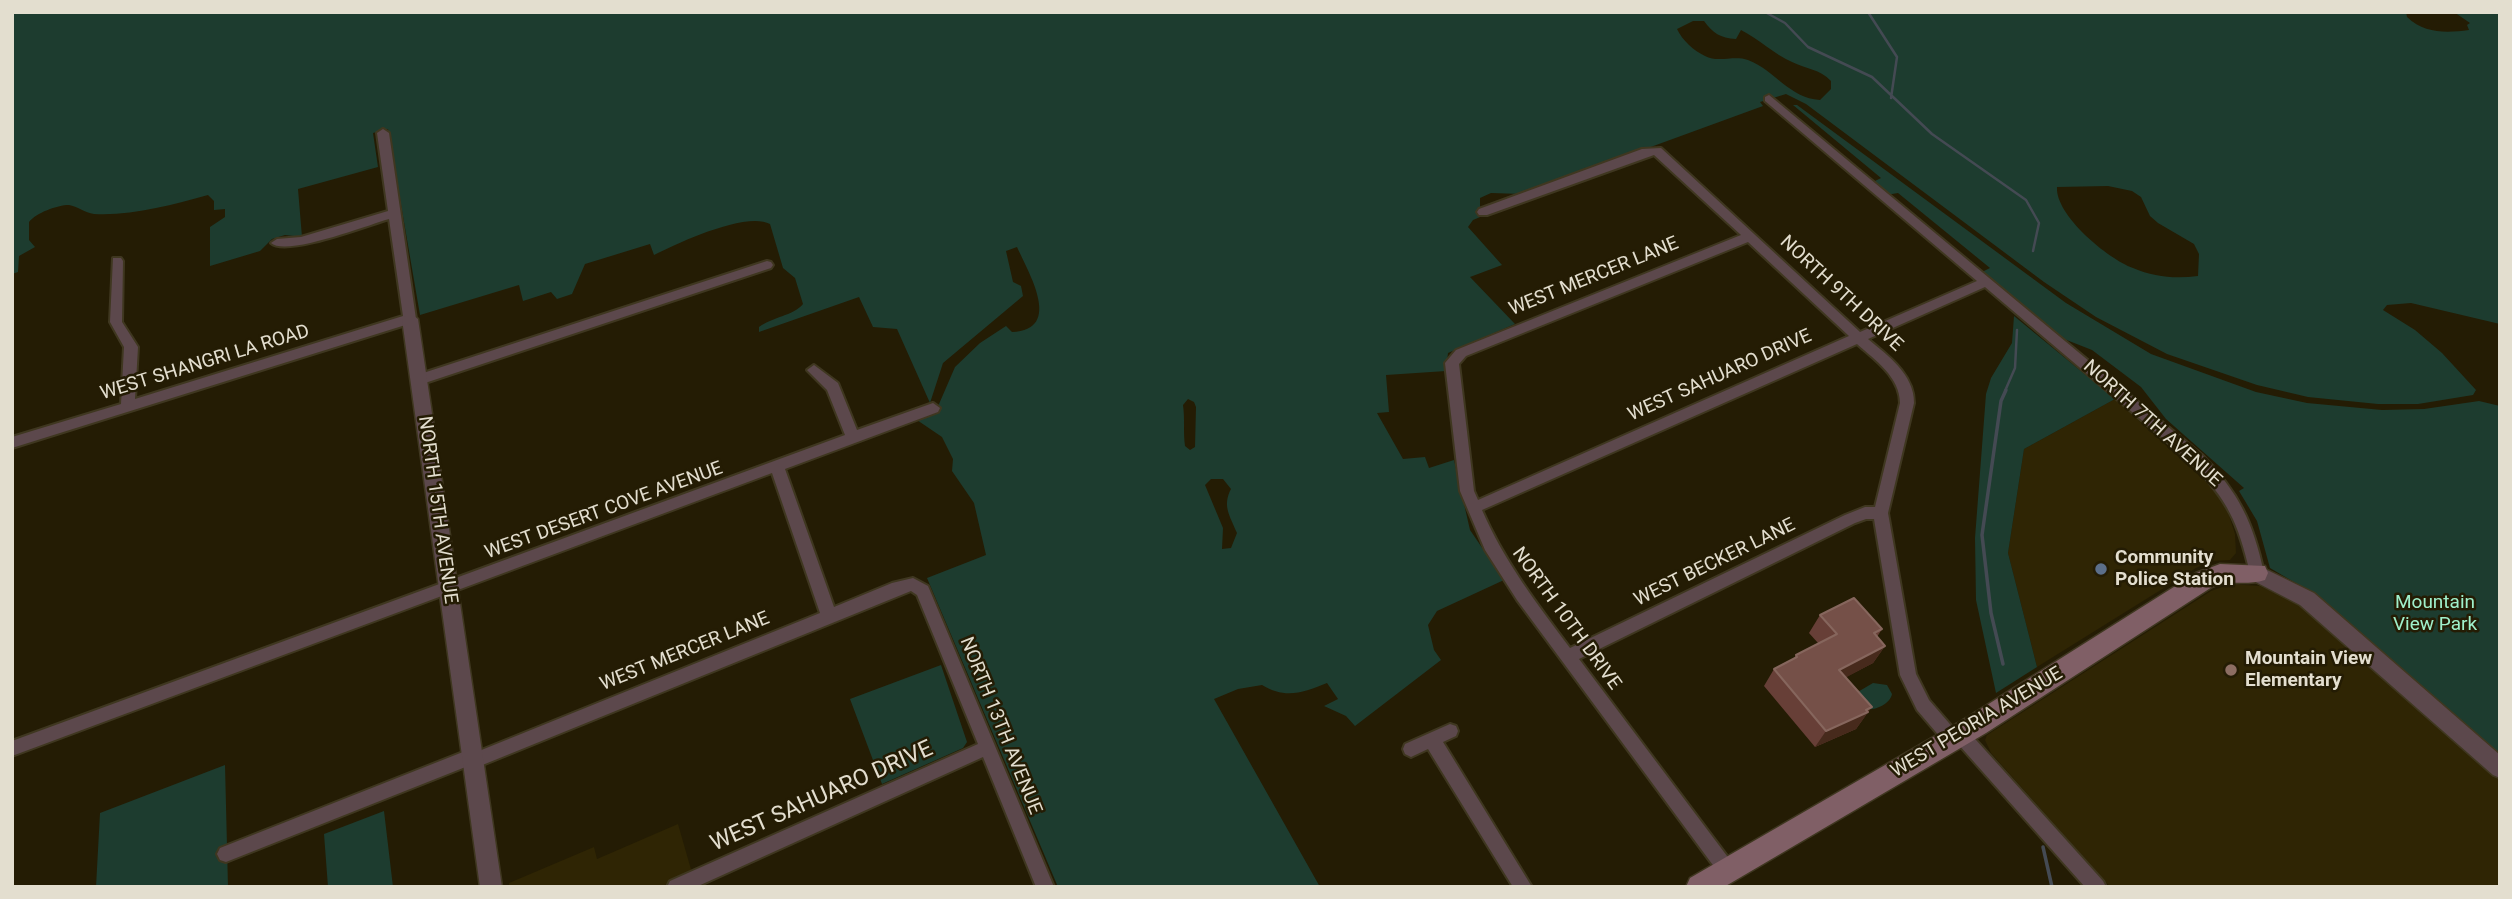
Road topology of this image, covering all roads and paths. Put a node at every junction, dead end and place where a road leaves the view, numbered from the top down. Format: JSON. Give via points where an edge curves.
{"nodes":[{"id":1,"x":1769,"y":99,"type":"dead end"},
{"id":2,"x":383,"y":133,"type":"dead end"},
{"id":3,"x":1483,"y":212,"type":"dead end"},
{"id":4,"x":394,"y":213,"type":"junction"},
{"id":5,"x":1751,"y":236,"type":"junction"},
{"id":6,"x":277,"y":243,"type":"dead end"},
{"id":7,"x":117,"y":261,"type":"dead end"},
{"id":8,"x":767,"y":265,"type":"dead end"},
{"id":9,"x":1984,"y":282,"type":"junction"},
{"id":10,"x":410,"y":319,"type":"junction"},
{"id":11,"x":1858,"y":338,"type":"junction"},
{"id":12,"x":1453,"y":359,"type":"joint"},
{"id":13,"x":814,"y":370,"type":"dead end"},
{"id":14,"x":419,"y":380,"type":"junction"},
{"id":15,"x":128,"y":407,"type":"junction"},
{"id":16,"x":933,"y":408,"type":"dead end"},
{"id":17,"x":854,"y":439,"type":"junction"},
{"id":18,"x":12,"y":443,"type":"edge"},
{"id":19,"x":777,"y":467,"type":"junction"},
{"id":20,"x":1473,"y":508,"type":"junction"},
{"id":21,"x":1881,"y":513,"type":"junction"},
{"id":22,"x":2257,"y":573,"type":"junction"},
{"id":23,"x":913,"y":584,"type":"joint"},
{"id":24,"x":447,"y":589,"type":"junction"},
{"id":25,"x":829,"y":616,"type":"junction"},
{"id":26,"x":1569,"y":656,"type":"junction"},
{"id":27,"x":1450,"y":731,"type":"dead end"},
{"id":28,"x":1957,"y":737,"type":"junction"},
{"id":29,"x":1432,"y":740,"type":"junction"},
{"id":30,"x":986,"y":748,"type":"junction"},
{"id":31,"x":12,"y":749,"type":"edge"},
{"id":32,"x":1411,"y":750,"type":"dead end"},
{"id":33,"x":473,"y":759,"type":"junction"},
{"id":34,"x":2500,"y":768,"type":"edge"},
{"id":35,"x":226,"y":854,"type":"dead end"},
{"id":36,"x":1727,"y":870,"type":"junction"},
{"id":37,"x":491,"y":887,"type":"edge"},
{"id":38,"x":676,"y":887,"type":"edge"},
{"id":39,"x":1045,"y":887,"type":"edge"},
{"id":40,"x":1523,"y":887,"type":"edge"},
{"id":41,"x":1699,"y":887,"type":"edge"},
{"id":42,"x":2097,"y":887,"type":"edge"}],
"edges":[{"from":1,"to":9,"type":"street","name":"NORTH 7TH AVENUE"},
{"from":2,"to":4,"type":"street","name":"NORTH 15TH AVENUE"},
{"from":3,"to":5,"type":"street","name":"NORTH 9TH DRIVE","via":[[1657,151]]},
{"from":4,"to":6,"type":"street","via":[[301,241]]},
{"from":4,"to":10,"type":"street","name":"NORTH 15TH AVENUE"},
{"from":5,"to":11,"type":"street","name":"NORTH 9TH DRIVE"},
{"from":5,"to":12,"type":"street","name":"WEST MERCER LANE"},
{"from":7,"to":15,"type":"street","via":[[116,323],[131,347]]},
{"from":8,"to":14,"type":"street"},
{"from":9,"to":11,"type":"street","name":"WEST SAHUARO DRIVE"},
{"from":9,"to":22,"type":"street","name":"NORTH 7TH AVENUE","via":[[2221,482],[2245,521]]},
{"from":10,"to":14,"type":"street","name":"NORTH 15TH AVENUE"},
{"from":10,"to":15,"type":"street","name":"WEST SHANGRI LA ROAD"},
{"from":11,"to":20,"type":"street","name":"WEST SAHUARO DRIVE"},
{"from":11,"to":21,"type":"street","name":"NORTH 9TH DRIVE","via":[[1897,373],[1907,394]]},
{"from":12,"to":20,"type":"street","name":"NORTH 10TH DRIVE","via":[[1461,453]]},
{"from":13,"to":17,"type":"street","via":[[833,387]]},
{"from":14,"to":24,"type":"street","name":"NORTH 15TH AVENUE"},
{"from":15,"to":18,"type":"street","name":"WEST SHANGRI LA ROAD"},
{"from":16,"to":17,"type":"street","name":"WEST DESERT COVE AVENUE"},
{"from":17,"to":19,"type":"street","name":"WEST DESERT COVE AVENUE"},
{"from":19,"to":24,"type":"street","name":"WEST DESERT COVE AVENUE"},
{"from":19,"to":25,"type":"street"},
{"from":20,"to":26,"type":"street","name":"NORTH 10TH DRIVE","via":[[1502,567]]},
{"from":21,"to":26,"type":"street","name":"WEST BECKER LANE","via":[[1850,519]]},
{"from":21,"to":28,"type":"street","name":"NORTH 9TH DRIVE","via":[[1908,675],[1923,705]]},
{"from":22,"to":28,"type":"main road","name":"WEST PEORIA AVENUE","via":[[2210,577]]},
{"from":22,"to":34,"type":"street","via":[[2307,599]]},
{"from":23,"to":25,"type":"street","name":"WEST MERCER LANE"},
{"from":23,"to":30,"type":"street","name":"NORTH 13TH AVENUE","via":[[923,592]]},
{"from":24,"to":31,"type":"street","name":"WEST DESERT COVE AVENUE"},
{"from":24,"to":33,"type":"street","name":"NORTH 15TH AVENUE"},
{"from":25,"to":33,"type":"street","name":"WEST MERCER LANE"},
{"from":26,"to":36,"type":"street","name":"NORTH 10TH DRIVE"},
{"from":27,"to":29,"type":"street"},
{"from":28,"to":36,"type":"main road","name":"WEST PEORIA AVENUE"},
{"from":28,"to":42,"type":"street","name":"NORTH 9TH DRIVE"},
{"from":29,"to":32,"type":"street"},
{"from":29,"to":40,"type":"street"},
{"from":30,"to":38,"type":"street","name":"WEST SAHUARO DRIVE"},
{"from":30,"to":39,"type":"street","name":"NORTH 13TH AVENUE"},
{"from":33,"to":35,"type":"street","name":"WEST MERCER LANE"},
{"from":33,"to":37,"type":"street","name":"NORTH 15TH AVENUE"},
{"from":36,"to":41,"type":"main road","name":"WEST PEORIA AVENUE"}]}
